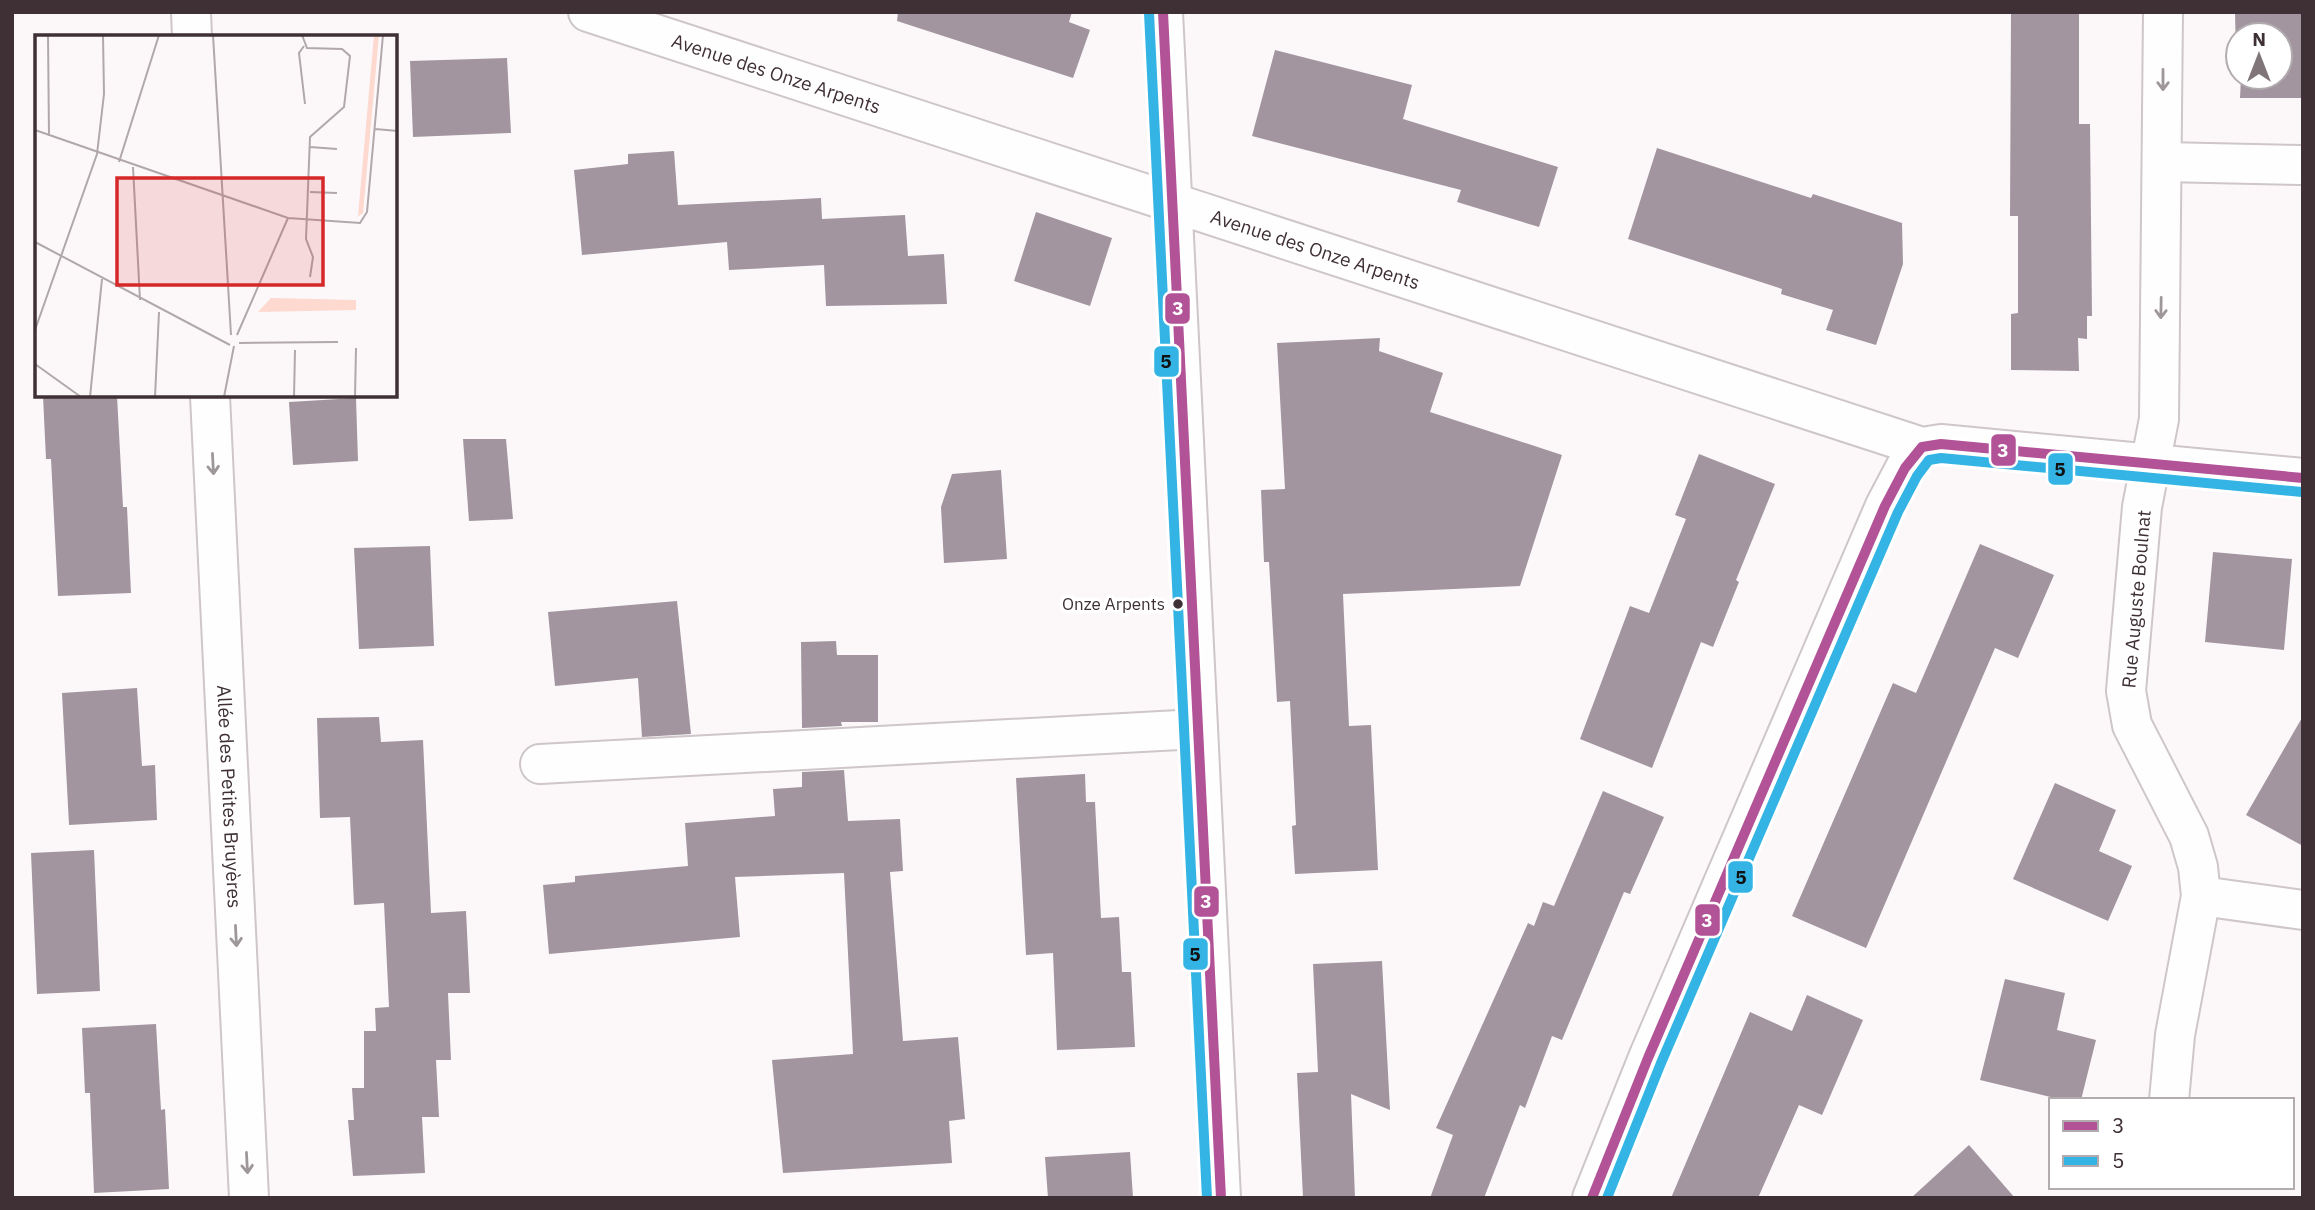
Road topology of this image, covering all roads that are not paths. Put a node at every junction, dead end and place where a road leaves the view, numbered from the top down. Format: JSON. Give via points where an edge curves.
{"nodes":[{"id":1,"x":191,"y":12,"type":"edge"},
{"id":2,"x":588,"y":12,"type":"edge"},
{"id":3,"x":1163,"y":12,"type":"edge"},
{"id":4,"x":2163,"y":12,"type":"edge"},
{"id":5,"x":192,"y":35,"type":"edge"},
{"id":6,"x":2163,"y":162,"type":"junction"},
{"id":7,"x":2303,"y":164,"type":"edge"},
{"id":8,"x":1172,"y":201,"type":"junction"},
{"id":9,"x":210,"y":397,"type":"edge"},
{"id":10,"x":1922,"y":447,"type":"junction"},
{"id":11,"x":2151,"y":464,"type":"junction"},
{"id":12,"x":2303,"y":478,"type":"edge"},
{"id":13,"x":1198,"y":729,"type":"junction"},
{"id":14,"x":541,"y":764,"type":"dead end"},
{"id":15,"x":2201,"y":896,"type":"junction"},
{"id":16,"x":2303,"y":910,"type":"edge"},
{"id":17,"x":2169,"y":1098,"type":"edge"},
{"id":18,"x":249,"y":1198,"type":"edge"},
{"id":19,"x":1220,"y":1198,"type":"edge"},
{"id":20,"x":1592,"y":1198,"type":"edge"}],
"edges":[{"from":1,"to":5,"type":"street"},
{"from":2,"to":8,"type":"street","name":"Avenue des Onze Arpents"},
{"from":3,"to":8,"type":"street"},
{"from":4,"to":6,"type":"street","name":"Rue Auguste Boulnat","one_way":true},
{"from":6,"to":7,"type":"street"},
{"from":6,"to":11,"type":"street","name":"Rue Auguste Boulnat","one_way":true,"via":[[2159,419]]},
{"from":8,"to":10,"type":"street","name":"Avenue des Onze Arpents"},
{"from":8,"to":13,"type":"street"},
{"from":9,"to":18,"type":"street","name":"Allée des Petites Bruyères","one_way":true},
{"from":10,"to":11,"type":"street","via":[[1941,444]]},
{"from":10,"to":20,"type":"street","via":[[1885,506]]},
{"from":11,"to":12,"type":"street"},
{"from":11,"to":15,"type":"street","name":"Rue Auguste Boulnat","via":[[2126,691],[2132,725],[2189,836]]},
{"from":13,"to":14,"type":"street"},
{"from":13,"to":19,"type":"street"},
{"from":15,"to":16,"type":"street"},
{"from":15,"to":17,"type":"street","name":"Rue Auguste Boulnat","via":[[2175,1035]]}]}
